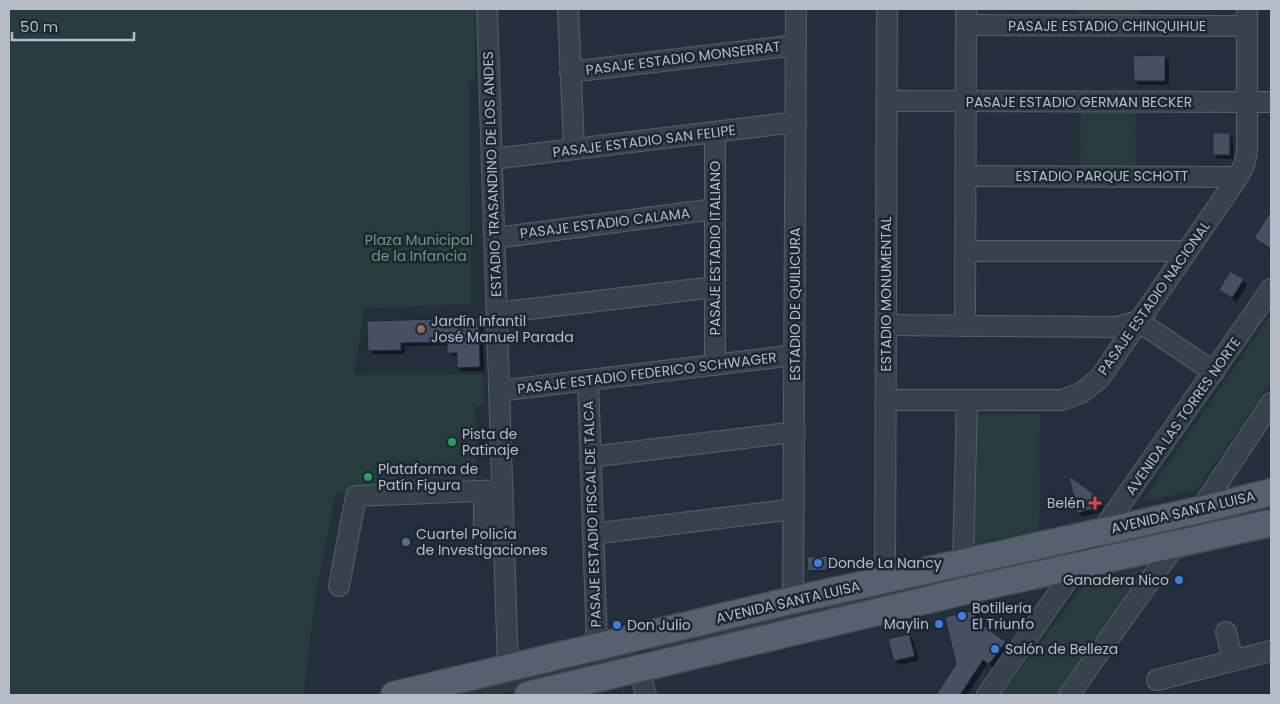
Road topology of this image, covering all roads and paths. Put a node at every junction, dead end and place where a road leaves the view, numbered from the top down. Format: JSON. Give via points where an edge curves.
{"nodes":[{"id":1,"x":487,"y":9,"type":"edge"},
{"id":2,"x":568,"y":9,"type":"edge"},
{"id":3,"x":796,"y":9,"type":"edge"},
{"id":4,"x":887,"y":9,"type":"edge"},
{"id":5,"x":966,"y":17,"type":"edge"},
{"id":6,"x":1247,"y":18,"type":"edge"},
{"id":7,"x":796,"y":45,"type":"junction"},
{"id":8,"x":570,"y":72,"type":"junction"},
{"id":9,"x":887,"y":101,"type":"junction"},
{"id":10,"x":966,"y":101,"type":"junction"},
{"id":11,"x":1247,"y":102,"type":"junction"},
{"id":12,"x":1271,"y":102,"type":"edge"},
{"id":13,"x":796,"y":122,"type":"junction"},
{"id":14,"x":715,"y":132,"type":"junction"},
{"id":15,"x":574,"y":149,"type":"junction"},
{"id":16,"x":492,"y":159,"type":"junction"},
{"id":17,"x":966,"y":176,"type":"junction"},
{"id":18,"x":1238,"y":177,"type":"junction"},
{"id":19,"x":715,"y":209,"type":"junction"},
{"id":20,"x":494,"y":238,"type":"junction"},
{"id":21,"x":966,"y":251,"type":"junction"},
{"id":22,"x":1187,"y":251,"type":"junction"},
{"id":23,"x":715,"y":287,"type":"junction"},
{"id":24,"x":1271,"y":289,"type":"edge"},
{"id":25,"x":497,"y":313,"type":"junction"},
{"id":26,"x":1138,"y":321,"type":"junction"},
{"id":27,"x":886,"y":325,"type":"junction"},
{"id":28,"x":966,"y":326,"type":"junction"},
{"id":29,"x":795,"y":355,"type":"junction"},
{"id":30,"x":715,"y":364,"type":"junction"},
{"id":31,"x":1214,"y":372,"type":"junction"},
{"id":32,"x":588,"y":380,"type":"junction"},
{"id":33,"x":500,"y":391,"type":"junction"},
{"id":34,"x":886,"y":400,"type":"junction"},
{"id":35,"x":967,"y":400,"type":"junction"},
{"id":36,"x":1271,"y":403,"type":"edge"},
{"id":37,"x":795,"y":432,"type":"junction"},
{"id":38,"x":590,"y":457,"type":"junction"},
{"id":39,"x":493,"y":490,"type":"junction"},
{"id":40,"x":1271,"y":492,"type":"edge"},
{"id":41,"x":794,"y":509,"type":"junction"},
{"id":42,"x":1200,"y":510,"type":"junction"},
{"id":43,"x":1271,"y":523,"type":"edge"},
{"id":44,"x":484,"y":524,"type":"dead end"},
{"id":45,"x":1104,"y":530,"type":"junction"},
{"id":46,"x":593,"y":534,"type":"junction"},
{"id":47,"x":1173,"y":545,"type":"junction"},
{"id":48,"x":963,"y":561,"type":"junction"},
{"id":49,"x":1076,"y":567,"type":"junction"},
{"id":50,"x":885,"y":579,"type":"junction"},
{"id":51,"x":339,"y":586,"type":"dead end"},
{"id":52,"x":793,"y":600,"type":"junction"},
{"id":53,"x":1226,"y":632,"type":"dead end"},
{"id":54,"x":609,"y":645,"type":"junction"},
{"id":55,"x":1271,"y":651,"type":"edge"},
{"id":56,"x":1233,"y":660,"type":"junction"},
{"id":57,"x":508,"y":669,"type":"junction"},
{"id":58,"x":633,"y":670,"type":"junction"},
{"id":59,"x":1157,"y":680,"type":"dead end"},
{"id":60,"x":454,"y":688,"type":"edge"},
{"id":61,"x":394,"y":695,"type":"edge"},
{"id":62,"x":528,"y":695,"type":"edge"},
{"id":63,"x":646,"y":695,"type":"edge"},
{"id":64,"x":987,"y":695,"type":"edge"},
{"id":65,"x":1069,"y":695,"type":"edge"}],
"edges":[{"from":1,"to":16,"type":"street","name":"ESTADIO TRASANDINO DE LOS ANDES"},
{"from":2,"to":8,"type":"street"},
{"from":3,"to":7,"type":"street","name":"ESTADIO DE QUILICURA"},
{"from":4,"to":9,"type":"street","name":"ESTADIO MONUMENTAL"},
{"from":5,"to":6,"type":"street","name":"PASAJE ESTADIO CHINQUIHUE"},
{"from":5,"to":10,"type":"street"},
{"from":6,"to":11,"type":"street","name":"PASAJE ESTADIO NACIONAL"},
{"from":7,"to":8,"type":"street","name":"PASAJE ESTADIO MONSERRAT"},
{"from":7,"to":13,"type":"street","name":"ESTADIO DE QUILICURA"},
{"from":8,"to":15,"type":"street"},
{"from":9,"to":10,"type":"street","name":"PASAJE ESTADIO GERMAN BECKER"},
{"from":9,"to":27,"type":"street","name":"ESTADIO MONUMENTAL"},
{"from":10,"to":11,"type":"street","name":"PASAJE ESTADIO GERMAN BECKER"},
{"from":10,"to":17,"type":"street"},
{"from":11,"to":12,"type":"street","name":"PASAJE ESTADIO GERMAN BECKER"},
{"from":11,"to":18,"type":"street","name":"PASAJE ESTADIO NACIONAL","via":[[1247,152]]},
{"from":13,"to":14,"type":"street","name":"PASAJE ESTADIO SAN FELIPE"},
{"from":13,"to":29,"type":"street","name":"ESTADIO DE QUILICURA"},
{"from":14,"to":15,"type":"street","name":"PASAJE ESTADIO SAN FELIPE"},
{"from":14,"to":19,"type":"street","name":"PASAJE ESTADIO ITALIANO"},
{"from":15,"to":16,"type":"street","name":"PASAJE ESTADIO SAN FELIPE"},
{"from":16,"to":20,"type":"street","name":"ESTADIO TRASANDINO DE LOS ANDES"},
{"from":17,"to":18,"type":"street","name":"ESTADIO PARQUE SCHOTT"},
{"from":17,"to":21,"type":"street"},
{"from":18,"to":22,"type":"street","name":"PASAJE ESTADIO NACIONAL"},
{"from":19,"to":20,"type":"street","name":"PASAJE ESTADIO CALAMA"},
{"from":19,"to":23,"type":"street","name":"PASAJE ESTADIO ITALIANO"},
{"from":20,"to":25,"type":"street","name":"ESTADIO TRASANDINO DE LOS ANDES"},
{"from":21,"to":22,"type":"street"},
{"from":21,"to":28,"type":"street"},
{"from":22,"to":26,"type":"street","name":"PASAJE ESTADIO NACIONAL"},
{"from":23,"to":25,"type":"street"},
{"from":23,"to":30,"type":"street","name":"PASAJE ESTADIO ITALIANO"},
{"from":24,"to":31,"type":"street","name":"AVENIDA LAS TORRES NORTE"},
{"from":25,"to":33,"type":"street","name":"ESTADIO TRASANDINO DE LOS ANDES"},
{"from":26,"to":28,"type":"street","via":[[1117,327]]},
{"from":26,"to":31,"type":"street"},
{"from":26,"to":35,"type":"street","name":"PASAJE ESTADIO NACIONAL","via":[[1099,378],[1081,393],[1062,400]]},
{"from":27,"to":28,"type":"street"},
{"from":27,"to":34,"type":"street","name":"ESTADIO MONUMENTAL"},
{"from":29,"to":30,"type":"street","name":"PASAJE ESTADIO FEDERICO SCHWAGER"},
{"from":29,"to":37,"type":"street","name":"ESTADIO DE QUILICURA"},
{"from":30,"to":32,"type":"street","name":"PASAJE ESTADIO FEDERICO SCHWAGER"},
{"from":31,"to":45,"type":"street","name":"AVENIDA LAS TORRES NORTE"},
{"from":32,"to":33,"type":"street","name":"PASAJE ESTADIO FEDERICO SCHWAGER"},
{"from":32,"to":38,"type":"street","name":"PASAJE ESTADIO FISCAL DE TALCA"},
{"from":33,"to":39,"type":"street","name":"ESTADIO TRASANDINO DE LOS ANDES"},
{"from":34,"to":35,"type":"street","name":"PASAJE ESTADIO NACIONAL"},
{"from":34,"to":50,"type":"street","name":"ESTADIO MONUMENTAL"},
{"from":35,"to":48,"type":"street"},
{"from":36,"to":42,"type":"street"},
{"from":37,"to":38,"type":"street"},
{"from":37,"to":41,"type":"street","name":"ESTADIO DE QUILICURA"},
{"from":38,"to":46,"type":"street","name":"PASAJE ESTADIO FISCAL DE TALCA"},
{"from":39,"to":44,"type":"street"},
{"from":39,"to":51,"type":"street","via":[[356,496]]},
{"from":39,"to":57,"type":"street","name":"ESTADIO TRASANDINO DE LOS ANDES"},
{"from":40,"to":42,"type":"main road","name":"AVENIDA SANTA LUISA"},
{"from":41,"to":46,"type":"street"},
{"from":41,"to":52,"type":"street","name":"ESTADIO DE QUILICURA"},
{"from":42,"to":45,"type":"main road","name":"AVENIDA SANTA LUISA"},
{"from":42,"to":47,"type":"street"},
{"from":43,"to":47,"type":"main road"},
{"from":45,"to":48,"type":"main road","name":"AVENIDA SANTA LUISA"},
{"from":45,"to":49,"type":"street","name":"AVENIDA LAS TORRES NORTE"},
{"from":46,"to":54,"type":"street","name":"PASAJE ESTADIO FISCAL DE TALCA"},
{"from":47,"to":49,"type":"main road"},
{"from":47,"to":65,"type":"street"},
{"from":48,"to":50,"type":"main road","name":"AVENIDA SANTA LUISA"},
{"from":49,"to":58,"type":"main road"},
{"from":49,"to":64,"type":"street","name":"AVENIDA LAS TORRES NORTE"},
{"from":50,"to":52,"type":"main road","name":"AVENIDA SANTA LUISA"},
{"from":52,"to":54,"type":"main road","name":"AVENIDA SANTA LUISA"},
{"from":53,"to":56,"type":"street"},
{"from":54,"to":57,"type":"main road","name":"AVENIDA SANTA LUISA"},
{"from":54,"to":58,"type":"main road","via":[[643,647],[647,652],[646,662]]},
{"from":55,"to":56,"type":"street"},
{"from":56,"to":59,"type":"street"},
{"from":57,"to":60,"type":"main road","name":"AVENIDA SANTA LUISA"},
{"from":58,"to":62,"type":"main road"},
{"from":58,"to":63,"type":"street"},
{"from":60,"to":61,"type":"main road","name":"AVENIDA SANTA LUISA"}]}
